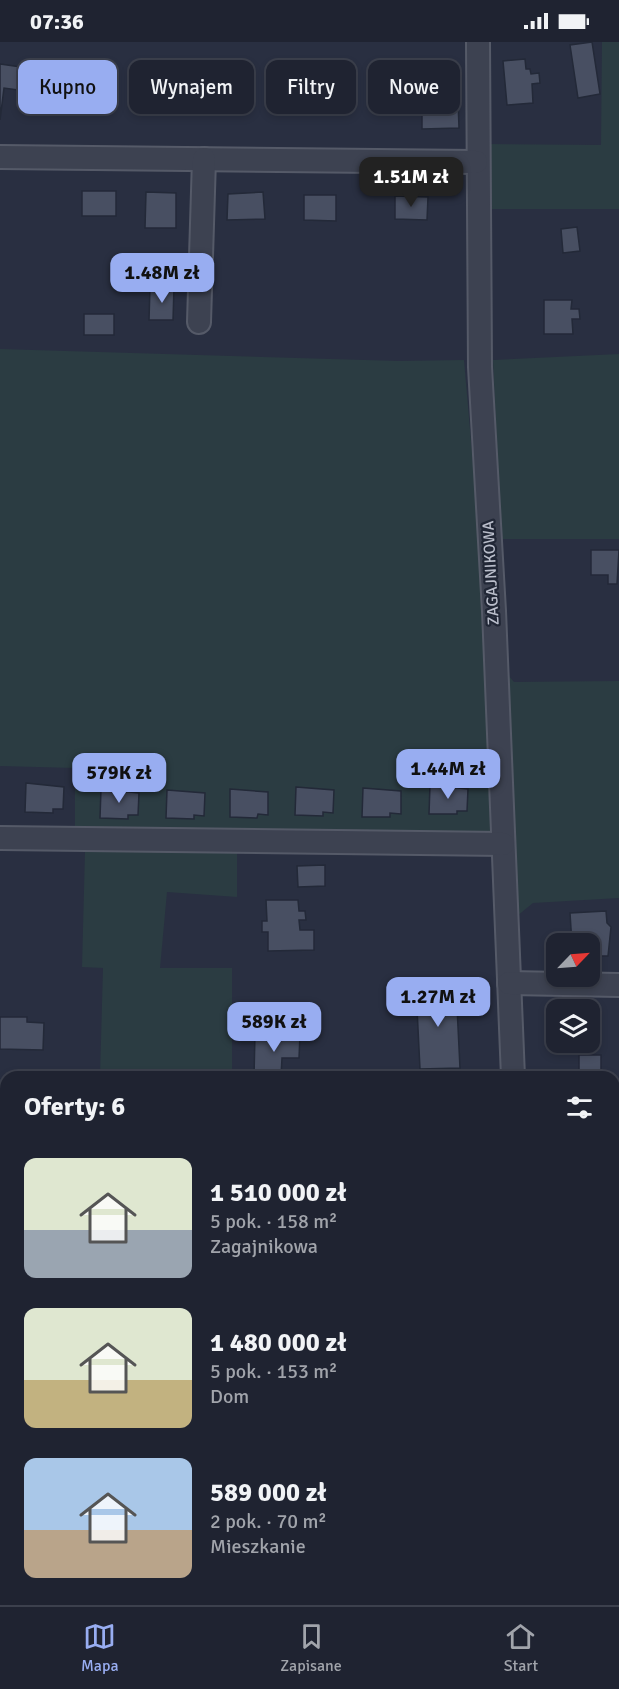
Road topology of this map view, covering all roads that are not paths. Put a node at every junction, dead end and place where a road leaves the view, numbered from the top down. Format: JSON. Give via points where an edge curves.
{"nodes":[{"id":1,"x":478,"y":42,"type":"edge"},
{"id":2,"x":0,"y":157,"type":"edge"},
{"id":3,"x":204,"y":159,"type":"junction"},
{"id":4,"x":476,"y":162,"type":"junction"},
{"id":5,"x":199,"y":322,"type":"dead end"},
{"id":6,"x":0,"y":838,"type":"edge"},
{"id":7,"x":503,"y":844,"type":"junction"},
{"id":8,"x":509,"y":983,"type":"junction"},
{"id":9,"x":619,"y":985,"type":"edge"},
{"id":10,"x":513,"y":1071,"type":"edge"}],
"edges":[{"from":1,"to":4,"type":"street","name":"ZAGAJNIKOWA"},
{"from":2,"to":3,"type":"street"},
{"from":3,"to":4,"type":"street"},
{"from":3,"to":5,"type":"street"},
{"from":4,"to":7,"type":"street","name":"ZAGAJNIKOWA","via":[[480,366]]},
{"from":6,"to":7,"type":"street"},
{"from":7,"to":8,"type":"street","name":"ZAGAJNIKOWA"},
{"from":8,"to":9,"type":"street"},
{"from":8,"to":10,"type":"street","name":"ZAGAJNIKOWA"}]}
